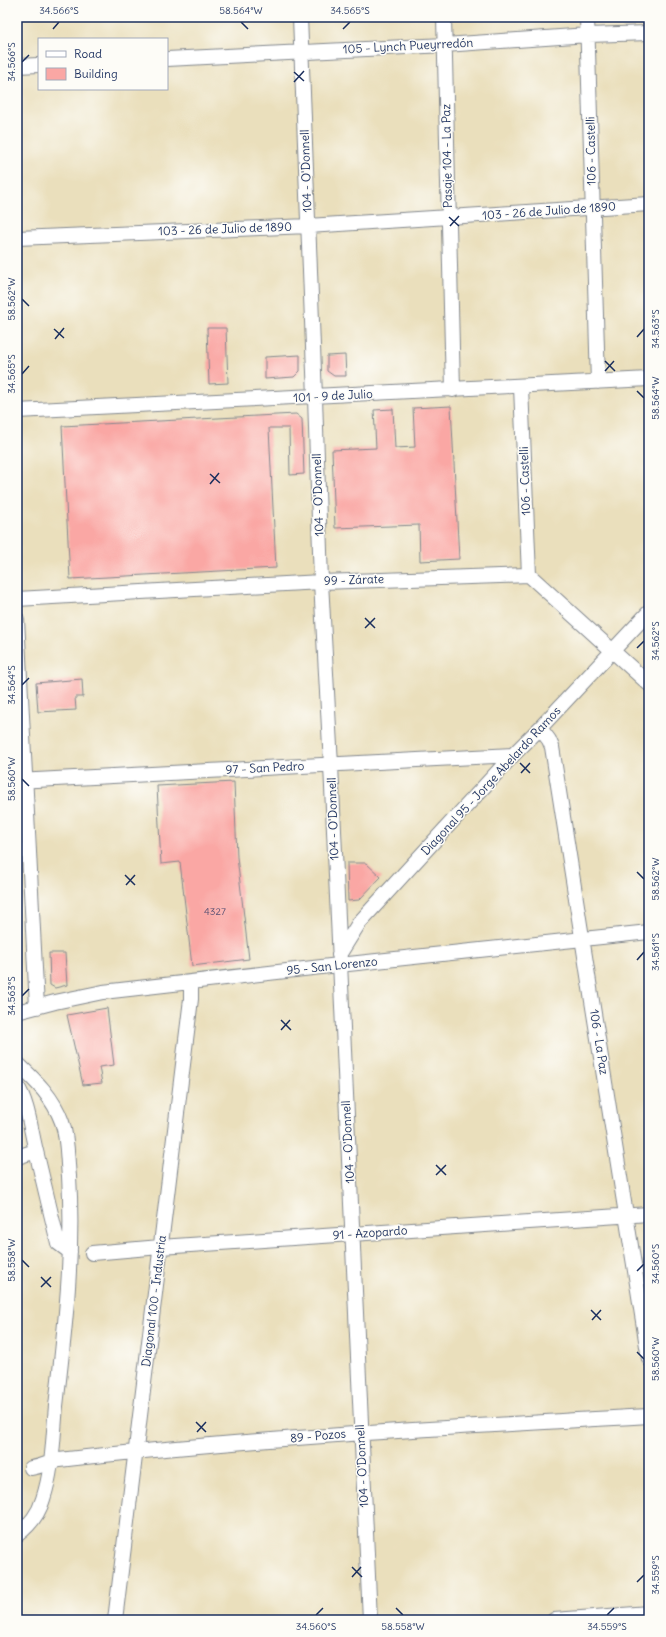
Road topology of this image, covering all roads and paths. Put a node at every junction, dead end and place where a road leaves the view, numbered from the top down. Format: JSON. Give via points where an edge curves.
{"nodes":[{"id":1,"x":300,"y":17,"type":"edge"},
{"id":2,"x":444,"y":17,"type":"edge"},
{"id":3,"x":587,"y":17,"type":"edge"},
{"id":4,"x":649,"y":33,"type":"edge"},
{"id":5,"x":588,"y":35,"type":"junction"},
{"id":6,"x":445,"y":45,"type":"junction"},
{"id":7,"x":301,"y":52,"type":"junction"},
{"id":8,"x":168,"y":59,"type":"edge"},
{"id":9,"x":38,"y":65,"type":"edge"},
{"id":10,"x":17,"y":66,"type":"edge"},
{"id":11,"x":649,"y":204,"type":"edge"},
{"id":12,"x":592,"y":208,"type":"junction"},
{"id":13,"x":449,"y":217,"type":"junction"},
{"id":14,"x":308,"y":226,"type":"junction"},
{"id":15,"x":17,"y":238,"type":"edge"},
{"id":16,"x":649,"y":379,"type":"edge"},
{"id":17,"x":598,"y":382,"type":"junction"},
{"id":18,"x":521,"y":387,"type":"junction"},
{"id":19,"x":453,"y":390,"type":"junction"},
{"id":20,"x":315,"y":397,"type":"junction"},
{"id":21,"x":17,"y":411,"type":"edge"},
{"id":22,"x":529,"y":575,"type":"junction"},
{"id":23,"x":321,"y":582,"type":"junction"},
{"id":24,"x":17,"y":599,"type":"edge"},
{"id":25,"x":649,"y":612,"type":"edge"},
{"id":26,"x":17,"y":619,"type":"edge"},
{"id":27,"x":613,"y":650,"type":"junction"},
{"id":28,"x":649,"y":684,"type":"edge"},
{"id":29,"x":540,"y":728,"type":"junction"},
{"id":30,"x":513,"y":755,"type":"junction"},
{"id":31,"x":331,"y":765,"type":"junction"},
{"id":32,"x":21,"y":781,"type":"edge"},
{"id":33,"x":649,"y":932,"type":"edge"},
{"id":34,"x":584,"y":940,"type":"junction"},
{"id":35,"x":339,"y":960,"type":"junction"},
{"id":36,"x":191,"y":982,"type":"junction"},
{"id":37,"x":37,"y":1007,"type":"junction"},
{"id":38,"x":17,"y":1012,"type":"edge"},
{"id":39,"x":17,"y":1063,"type":"edge"},
{"id":40,"x":17,"y":1086,"type":"edge"},
{"id":41,"x":36,"y":1151,"type":"junction"},
{"id":42,"x":17,"y":1157,"type":"edge"},
{"id":43,"x":649,"y":1214,"type":"edge"},
{"id":44,"x":625,"y":1215,"type":"junction"},
{"id":45,"x":353,"y":1235,"type":"junction"},
{"id":46,"x":160,"y":1247,"type":"junction"},
{"id":47,"x":70,"y":1252,"type":"junction"},
{"id":48,"x":92,"y":1253,"type":"dead end"},
{"id":49,"x":649,"y":1359,"type":"edge"},
{"id":50,"x":649,"y":1416,"type":"edge"},
{"id":51,"x":360,"y":1433,"type":"junction"},
{"id":52,"x":136,"y":1451,"type":"junction"},
{"id":53,"x":55,"y":1461,"type":"junction"},
{"id":54,"x":31,"y":1468,"type":"dead end"},
{"id":55,"x":17,"y":1535,"type":"edge"},
{"id":56,"x":649,"y":1613,"type":"edge"},
{"id":57,"x":115,"y":1620,"type":"edge"},
{"id":58,"x":370,"y":1620,"type":"edge"},
{"id":59,"x":554,"y":1620,"type":"edge"}],
"edges":[{"from":1,"to":7,"type":"street","name":"104 - O'Donnell"},
{"from":2,"to":6,"type":"street","name":"Pasaje 104 - La Paz"},
{"from":3,"to":5,"type":"street","name":"106 - Castelli"},
{"from":4,"to":5,"type":"street","name":"105 - Lynch Pueyrredón"},
{"from":5,"to":6,"type":"street","name":"105 - Lynch Pueyrredón"},
{"from":5,"to":12,"type":"street","name":"106 - Castelli"},
{"from":6,"to":7,"type":"street","name":"105 - Lynch Pueyrredón"},
{"from":6,"to":13,"type":"street","name":"Pasaje 104 - La Paz"},
{"from":7,"to":8,"type":"street","name":"105 - Lynch Pueyrredón"},
{"from":7,"to":14,"type":"street","name":"104 - O'Donnell"},
{"from":9,"to":10,"type":"street"},
{"from":11,"to":12,"type":"street","name":"103 - 26 de Julio de 1890"},
{"from":12,"to":13,"type":"street","name":"103 - 26 de Julio de 1890"},
{"from":12,"to":17,"type":"street","name":"106 - Castelli"},
{"from":13,"to":14,"type":"street","name":"103 - 26 de Julio de 1890"},
{"from":13,"to":19,"type":"street","name":"Pasaje 104 - La Paz"},
{"from":14,"to":15,"type":"street","name":"103 - 26 de Julio de 1890"},
{"from":14,"to":20,"type":"street","name":"104 - O'Donnell"},
{"from":16,"to":17,"type":"street","name":"101 - 9 de Julio"},
{"from":17,"to":18,"type":"street","name":"101 - 9 de Julio"},
{"from":18,"to":19,"type":"street","name":"101 - 9 de Julio"},
{"from":18,"to":22,"type":"street","name":"106 - Castelli"},
{"from":19,"to":20,"type":"street","name":"101 - 9 de Julio"},
{"from":20,"to":21,"type":"street","name":"101 - 9 de Julio"},
{"from":20,"to":23,"type":"street","name":"104 - O'Donnell"},
{"from":22,"to":23,"type":"street","name":"99 - Zárate"},
{"from":22,"to":27,"type":"street"},
{"from":23,"to":24,"type":"street","name":"99 - Zárate"},
{"from":23,"to":31,"type":"street","name":"104 - O'Donnell"},
{"from":25,"to":27,"type":"street","name":"Diagonal 95 - Jorge Abelardo Ramos"},
{"from":26,"to":32,"type":"street"},
{"from":27,"to":28,"type":"street"},
{"from":27,"to":29,"type":"street","name":"Diagonal 95 - Jorge Abelardo Ramos"},
{"from":29,"to":30,"type":"street","name":"Diagonal 95 - Jorge Abelardo Ramos"},
{"from":29,"to":34,"type":"street","name":"106 - La Paz","via":[[552,748]]},
{"from":30,"to":31,"type":"street","name":"97 - San Pedro"},
{"from":30,"to":35,"type":"street","name":"Diagonal 95 - Jorge Abelardo Ramos","via":[[359,923]]},
{"from":31,"to":32,"type":"street","name":"97 - San Pedro"},
{"from":31,"to":35,"type":"street","name":"104 - O'Donnell"},
{"from":32,"to":37,"type":"street"},
{"from":33,"to":34,"type":"street","name":"95 - San Lorenzo"},
{"from":34,"to":35,"type":"street","name":"95 - San Lorenzo"},
{"from":34,"to":44,"type":"street","name":"106 - La Paz"},
{"from":35,"to":36,"type":"street","name":"95 - San Lorenzo"},
{"from":35,"to":45,"type":"street","name":"104 - O'Donnell"},
{"from":36,"to":37,"type":"street","name":"95 - San Lorenzo","via":[[103,992]]},
{"from":36,"to":46,"type":"street","name":"Diagonal 100 - Industria"},
{"from":37,"to":38,"type":"street","name":"95 - San Lorenzo"},
{"from":39,"to":47,"type":"street","via":[[41,1085],[63,1123],[70,1196]]},
{"from":40,"to":41,"type":"street"},
{"from":41,"to":42,"type":"street"},
{"from":41,"to":47,"type":"street","via":[[58,1243]]},
{"from":43,"to":44,"type":"street","name":"91 - Azopardo"},
{"from":44,"to":45,"type":"street","name":"91 - Azopardo"},
{"from":44,"to":49,"type":"street","name":"106 - La Paz"},
{"from":45,"to":46,"type":"street","name":"91 - Azopardo"},
{"from":45,"to":51,"type":"street","name":"104 - O'Donnell"},
{"from":46,"to":48,"type":"street","name":"91 - Azopardo"},
{"from":46,"to":52,"type":"street","name":"Diagonal 100 - Industria"},
{"from":47,"to":53,"type":"street"},
{"from":50,"to":51,"type":"street","name":"89 - Pozos"},
{"from":51,"to":52,"type":"street","name":"89 - Pozos"},
{"from":51,"to":58,"type":"street","name":"104 - O'Donnell"},
{"from":52,"to":53,"type":"street","name":"89 - Pozos"},
{"from":52,"to":57,"type":"street","name":"Diagonal 100 - Industria"},
{"from":53,"to":54,"type":"street","name":"89 - Pozos"},
{"from":53,"to":55,"type":"street","via":[[36,1516]]},
{"from":56,"to":59,"type":"street"}]}
